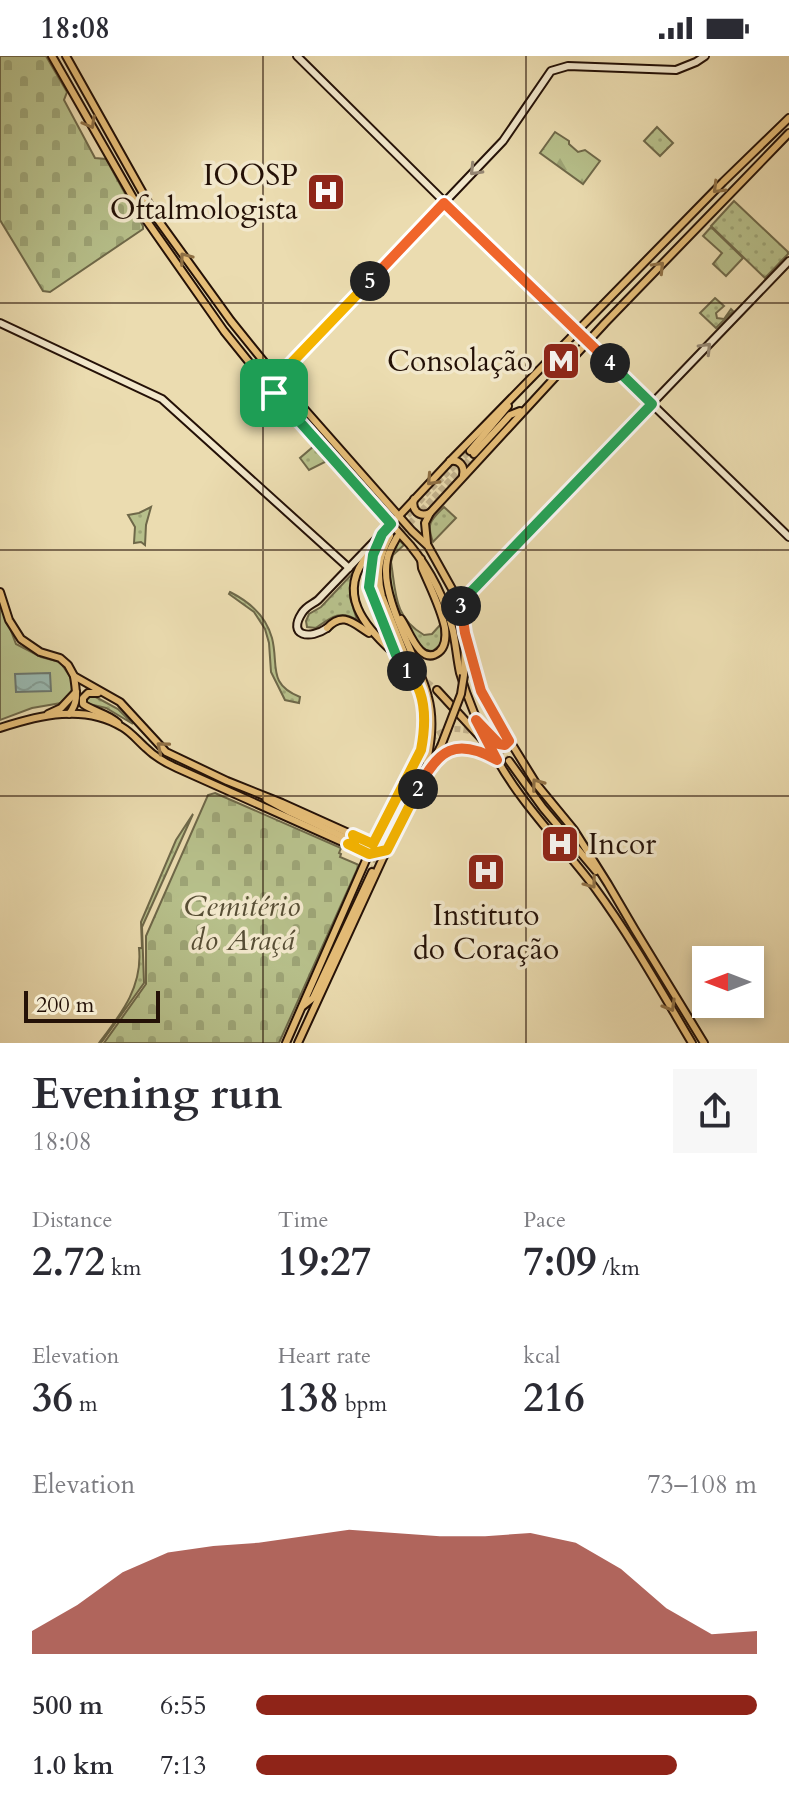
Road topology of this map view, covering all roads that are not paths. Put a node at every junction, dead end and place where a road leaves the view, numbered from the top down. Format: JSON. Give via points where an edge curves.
{"nodes":[{"id":1,"x":52,"y":56,"type":"edge"},
{"id":2,"x":66,"y":56,"type":"edge"},
{"id":3,"x":297,"y":56,"type":"edge"},
{"id":4,"x":705,"y":56,"type":"edge"},
{"id":5,"x":82,"y":85,"type":"junction"},
{"id":6,"x":73,"y":92,"type":"junction"},
{"id":7,"x":789,"y":118,"type":"edge"},
{"id":8,"x":789,"y":133,"type":"edge"},
{"id":9,"x":444,"y":203,"type":"junction"},
{"id":10,"x":789,"y":261,"type":"edge"},
{"id":11,"x":0,"y":323,"type":"edge"},
{"id":12,"x":577,"y":332,"type":"junction"},
{"id":13,"x":588,"y":342,"type":"junction"},
{"id":14,"x":277,"y":378,"type":"junction"},
{"id":15,"x":274,"y":393,"type":"junction"},
{"id":16,"x":511,"y":399,"type":"junction"},
{"id":17,"x":652,"y":404,"type":"junction"},
{"id":18,"x":467,"y":443,"type":"junction"},
{"id":19,"x":475,"y":454,"type":"junction"},
{"id":20,"x":449,"y":461,"type":"junction"},
{"id":21,"x":463,"y":475,"type":"junction"},
{"id":22,"x":414,"y":499,"type":"junction"},
{"id":23,"x":430,"y":513,"type":"junction"},
{"id":24,"x":399,"y":516,"type":"junction"},
{"id":25,"x":391,"y":524,"type":"junction"},
{"id":26,"x":382,"y":534,"type":"junction"},
{"id":27,"x":789,"y":537,"type":"edge"},
{"id":28,"x":428,"y":546,"type":"junction"},
{"id":29,"x":368,"y":555,"type":"dead end"},
{"id":30,"x":421,"y":558,"type":"junction"},
{"id":31,"x":349,"y":568,"type":"junction"},
{"id":32,"x":0,"y":592,"type":"edge"},
{"id":33,"x":461,"y":610,"type":"junction"},
{"id":34,"x":396,"y":614,"type":"junction"},
{"id":35,"x":465,"y":633,"type":"junction"},
{"id":36,"x":376,"y":637,"type":"junction"},
{"id":37,"x":393,"y":652,"type":"dead end"},
{"id":38,"x":74,"y":676,"type":"junction"},
{"id":39,"x":416,"y":680,"type":"junction"},
{"id":40,"x":94,"y":688,"type":"junction"},
{"id":41,"x":437,"y":690,"type":"tunnel mouth"},
{"id":42,"x":76,"y":692,"type":"junction"},
{"id":43,"x":110,"y":696,"type":"junction"},
{"id":44,"x":69,"y":714,"type":"junction"},
{"id":45,"x":39,"y":718,"type":"junction"},
{"id":46,"x":476,"y":720,"type":"junction"},
{"id":47,"x":122,"y":727,"type":"junction"},
{"id":48,"x":0,"y":728,"type":"edge"},
{"id":49,"x":509,"y":741,"type":"junction"},
{"id":50,"x":492,"y":752,"type":"junction"},
{"id":51,"x":497,"y":760,"type":"junction"},
{"id":52,"x":509,"y":761,"type":"tunnel mouth"},
{"id":53,"x":425,"y":775,"type":"junction"},
{"id":54,"x":349,"y":839,"type":"junction"},
{"id":55,"x":373,"y":844,"type":"junction"},
{"id":56,"x":387,"y":850,"type":"junction"},
{"id":57,"x":369,"y":854,"type":"junction"},
{"id":58,"x":363,"y":867,"type":"junction"},
{"id":59,"x":374,"y":873,"type":"junction"},
{"id":60,"x":608,"y":884,"type":"junction"},
{"id":61,"x":303,"y":1006,"type":"junction"},
{"id":62,"x":286,"y":1043,"type":"edge"},
{"id":63,"x":298,"y":1043,"type":"edge"},
{"id":64,"x":692,"y":1043,"type":"edge"},
{"id":65,"x":704,"y":1043,"type":"edge"}],
"edges":[{"from":1,"to":6,"type":"main road"},
{"from":2,"to":5,"type":"main road"},
{"from":3,"to":9,"type":"main road"},
{"from":4,"to":9,"type":"main road","one_way":true,"via":[[676,70],[568,66],[551,71],[506,137]]},
{"from":5,"to":6,"type":"main road"},
{"from":14,"to":5,"type":"main road","one_way":true,"via":[[158,220]]},
{"from":6,"to":15,"type":"main road","one_way":true,"via":[[151,228]]},
{"from":7,"to":12,"type":"main road","one_way":true},
{"from":13,"to":8,"type":"main road","one_way":true},
{"from":9,"to":12,"type":"main road"},
{"from":9,"to":14,"type":"main road"},
{"from":17,"to":10,"type":"main road","one_way":true},
{"from":11,"to":31,"type":"main road","via":[[162,399]]},
{"from":12,"to":13,"type":"main road"},
{"from":12,"to":16,"type":"main road"},
{"from":13,"to":17,"type":"main road"},
{"from":13,"to":19,"type":"main road"},
{"from":14,"to":15,"type":"main road"},
{"from":14,"to":24,"type":"main road"},
{"from":15,"to":25,"type":"main road"},
{"from":16,"to":18,"type":"main road"},
{"from":16,"to":19,"type":"main road"},
{"from":17,"to":27,"type":"main road"},
{"from":17,"to":33,"type":"main road","via":[[466,597]]},
{"from":18,"to":19,"type":"main road","via":[[468,455]]},
{"from":18,"to":20,"type":"main road"},
{"from":19,"to":21,"type":"main road"},
{"from":20,"to":21,"type":"main road","via":[[461,464]]},
{"from":20,"to":22,"type":"main road","one_way":true},
{"from":21,"to":23,"type":"main road"},
{"from":22,"to":23,"type":"main road","via":[[417,512]]},
{"from":22,"to":24,"type":"main road"},
{"from":23,"to":28,"type":"main road"},
{"from":24,"to":25,"type":"main road"},
{"from":24,"to":28,"type":"main road"},
{"from":25,"to":26,"type":"main road"},
{"from":25,"to":30,"type":"main road"},
{"from":26,"to":31,"type":"main road"},
{"from":26,"to":39,"type":"main road","via":[[369,587],[396,655]]},
{"from":28,"to":33,"type":"main road"},
{"from":29,"to":36,"type":"main road","via":[[354,594],[359,614]]},
{"from":30,"to":34,"type":"main road","via":[[444,624],[445,642],[439,652],[427,655],[419,650]]},
{"from":30,"to":46,"type":"main road","via":[[446,607]]},
{"from":31,"to":36,"type":"main road","via":[[302,612],[299,630],[308,635],[321,632],[343,619]]},
{"from":32,"to":38,"type":"main road","via":[[21,639],[60,658]]},
{"from":33,"to":35,"type":"main road"},
{"from":34,"to":39,"type":"main road","via":[[386,570],[394,537],[380,557],[379,582]]},
{"from":34,"to":53,"type":"main road","via":[[430,707]]},
{"from":35,"to":49,"type":"main road","via":[[483,696]]},
{"from":35,"to":53,"type":"main road","bridge":true,"via":[[461,694]]},
{"from":36,"to":37,"type":"main road"},
{"from":38,"to":40,"type":"main road"},
{"from":38,"to":42,"type":"main road"},
{"from":39,"to":55,"type":"main road","via":[[423,706],[421,750]]},
{"from":40,"to":42,"type":"main road"},
{"from":40,"to":43,"type":"main road"},
{"from":41,"to":50,"type":"main road"},
{"from":42,"to":44,"type":"main road"},
{"from":42,"to":45,"type":"main road","via":[[61,708]]},
{"from":43,"to":47,"type":"main road","via":[[90,692],[83,696],[83,704]]},
{"from":54,"to":43,"type":"main road","one_way":true,"via":[[166,752]]},
{"from":44,"to":45,"type":"main road"},
{"from":44,"to":47,"type":"main road","via":[[85,713]]},
{"from":45,"to":48,"type":"main road"},
{"from":46,"to":49,"type":"main road","via":[[499,744]]},
{"from":46,"to":50,"type":"main road"},
{"from":47,"to":54,"type":"main road","via":[[163,761]]},
{"from":60,"to":49,"type":"main road","one_way":true},
{"from":50,"to":51,"type":"main road"},
{"from":51,"to":53,"type":"main road","via":[[461,748],[440,756]]},
{"from":51,"to":64,"type":"main road","one_way":true,"via":[[619,921]]},
{"from":52,"to":60,"type":"main road"},
{"from":53,"to":56,"type":"main road"},
{"from":54,"to":55,"type":"main road"},
{"from":54,"to":57,"type":"main road"},
{"from":55,"to":57,"type":"main road"},
{"from":56,"to":57,"type":"main road"},
{"from":56,"to":59,"type":"main road"},
{"from":57,"to":58,"type":"main road"},
{"from":58,"to":59,"type":"main road","via":[[372,866]]},
{"from":58,"to":61,"type":"main road"},
{"from":59,"to":61,"type":"main road","via":[[313,998]]},
{"from":59,"to":63,"type":"main road"},
{"from":60,"to":65,"type":"main road"},
{"from":61,"to":62,"type":"main road"}]}
